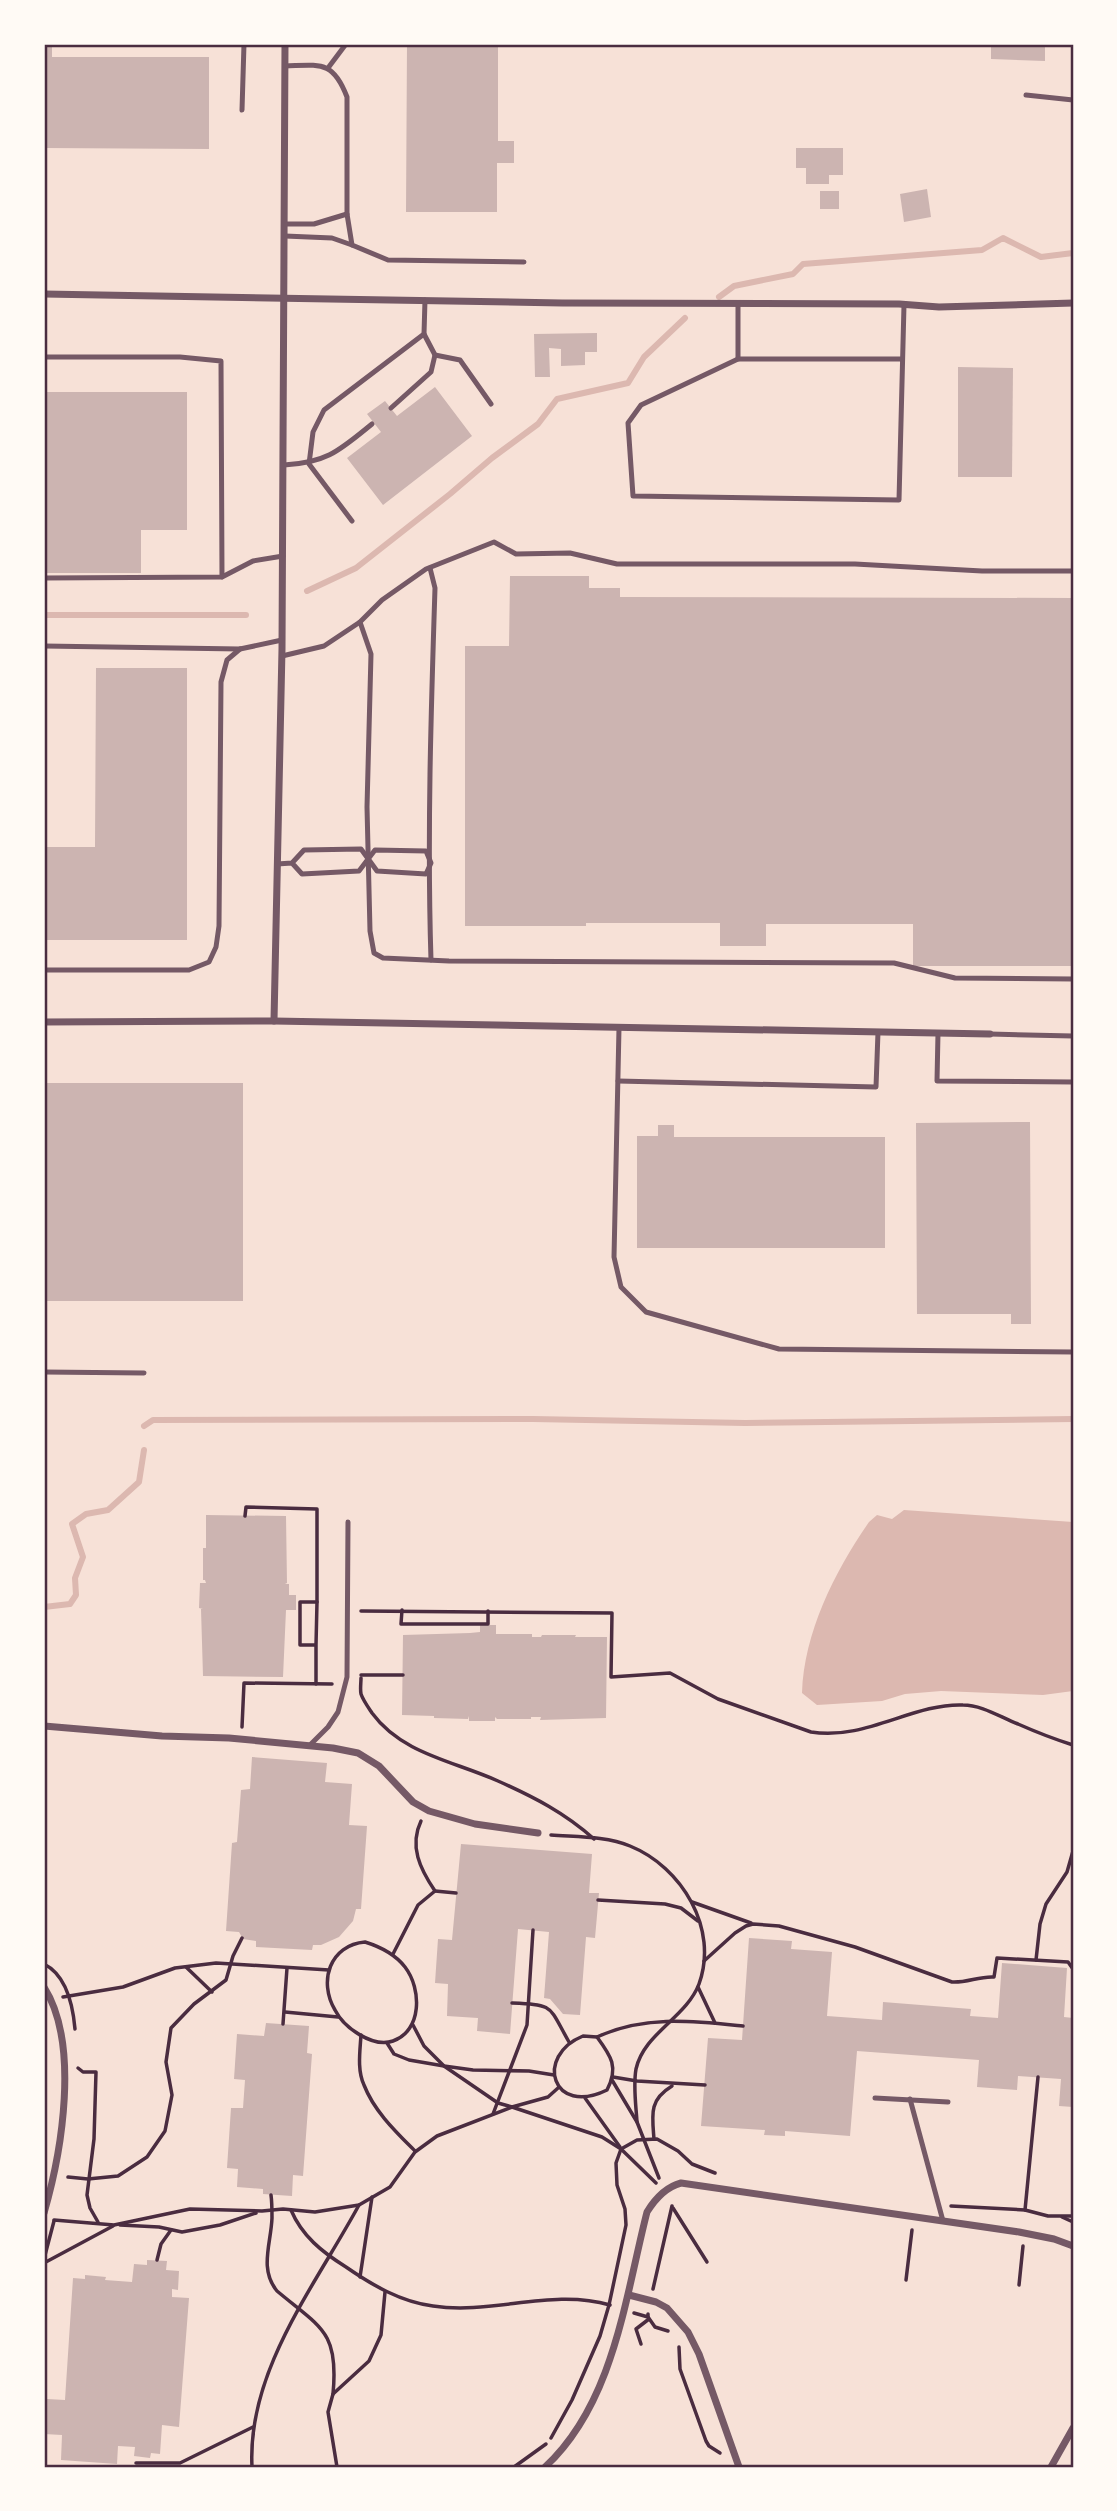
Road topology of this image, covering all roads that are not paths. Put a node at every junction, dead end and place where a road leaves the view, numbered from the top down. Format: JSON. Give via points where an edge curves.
{"nodes":[{"id":1,"x":244,"y":44,"type":"edge"},
{"id":2,"x":285,"y":44,"type":"edge"},
{"id":3,"x":346,"y":44,"type":"edge"},
{"id":4,"x":285,"y":66,"type":"junction"},
{"id":5,"x":328,"y":68,"type":"junction"},
{"id":6,"x":1026,"y":96,"type":"dead end"},
{"id":7,"x":1073,"y":100,"type":"edge"},
{"id":8,"x":242,"y":110,"type":"dead end"},
{"id":9,"x":347,"y":214,"type":"junction"},
{"id":10,"x":285,"y":224,"type":"junction"},
{"id":11,"x":285,"y":236,"type":"junction"},
{"id":12,"x":352,"y":245,"type":"junction"},
{"id":13,"x":524,"y":262,"type":"dead end"},
{"id":14,"x":44,"y":294,"type":"edge"},
{"id":15,"x":285,"y":299,"type":"junction"},
{"id":16,"x":425,"y":300,"type":"junction"},
{"id":17,"x":1073,"y":303,"type":"edge"},
{"id":18,"x":738,"y":304,"type":"junction"},
{"id":19,"x":904,"y":304,"type":"junction"},
{"id":20,"x":424,"y":334,"type":"junction"},
{"id":21,"x":435,"y":355,"type":"junction"},
{"id":22,"x":44,"y":357,"type":"edge"},
{"id":23,"x":738,"y":359,"type":"junction"},
{"id":24,"x":902,"y":359,"type":"junction"},
{"id":25,"x":491,"y":404,"type":"dead end"},
{"id":26,"x":391,"y":408,"type":"dead end"},
{"id":27,"x":372,"y":424,"type":"dead end"},
{"id":28,"x":309,"y":464,"type":"junction"},
{"id":29,"x":284,"y":465,"type":"junction"},
{"id":30,"x":352,"y":521,"type":"dead end"},
{"id":31,"x":283,"y":556,"type":"junction"},
{"id":32,"x":430,"y":568,"type":"junction"},
{"id":33,"x":1073,"y":571,"type":"edge"},
{"id":34,"x":222,"y":577,"type":"junction"},
{"id":35,"x":44,"y":578,"type":"edge"},
{"id":36,"x":360,"y":622,"type":"junction"},
{"id":37,"x":282,"y":640,"type":"junction"},
{"id":38,"x":44,"y":646,"type":"edge"},
{"id":39,"x":240,"y":649,"type":"junction"},
{"id":40,"x":282,"y":656,"type":"junction"},
{"id":41,"x":369,"y":860,"type":"junction"},
{"id":42,"x":292,"y":863,"type":"junction"},
{"id":43,"x":431,"y":863,"type":"junction"},
{"id":44,"x":277,"y":864,"type":"junction"},
{"id":45,"x":431,"y":960,"type":"junction"},
{"id":46,"x":44,"y":970,"type":"edge"},
{"id":47,"x":1073,"y":979,"type":"edge"},
{"id":48,"x":274,"y":1021,"type":"junction"},
{"id":49,"x":44,"y":1022,"type":"edge"},
{"id":50,"x":619,"y":1028,"type":"junction"},
{"id":51,"x":878,"y":1032,"type":"junction"},
{"id":52,"x":938,"y":1033,"type":"junction"},
{"id":53,"x":990,"y":1034,"type":"joint"},
{"id":54,"x":1073,"y":1036,"type":"edge"},
{"id":55,"x":618,"y":1081,"type":"junction"},
{"id":56,"x":1073,"y":1082,"type":"edge"},
{"id":57,"x":1073,"y":1352,"type":"edge"},
{"id":58,"x":44,"y":1372,"type":"edge"},
{"id":59,"x":144,"y":1373,"type":"dead end"},
{"id":60,"x":348,"y":1522,"type":"dead end"},
{"id":61,"x":44,"y":1726,"type":"edge"},
{"id":62,"x":309,"y":1746,"type":"junction"},
{"id":63,"x":538,"y":1833,"type":"road end"},
{"id":64,"x":44,"y":1987,"type":"edge"},
{"id":65,"x":875,"y":2098,"type":"dead end"},
{"id":66,"x":910,"y":2099,"type":"junction"},
{"id":67,"x":948,"y":2102,"type":"dead end"},
{"id":68,"x":44,"y":2213,"type":"edge"},
{"id":69,"x":943,"y":2221,"type":"junction"},
{"id":70,"x":1073,"y":2246,"type":"edge"},
{"id":71,"x":629,"y":2295,"type":"junction"},
{"id":72,"x":1073,"y":2428,"type":"edge"},
{"id":73,"x":738,"y":2466,"type":"edge"},
{"id":74,"x":545,"y":2467,"type":"edge"},
{"id":75,"x":1051,"y":2467,"type":"edge"}],
"edges":[{"from":1,"to":8,"type":"lane"},
{"from":2,"to":4,"type":"street"},
{"from":3,"to":5,"type":"lane"},
{"from":4,"to":5,"type":"lane"},
{"from":4,"to":10,"type":"street"},
{"from":5,"to":9,"type":"lane","via":[[347,97]]},
{"from":6,"to":7,"type":"lane"},
{"from":9,"to":10,"type":"lane","via":[[314,224]]},
{"from":9,"to":12,"type":"lane"},
{"from":10,"to":11,"type":"street"},
{"from":11,"to":12,"type":"lane","via":[[332,238]]},
{"from":11,"to":15,"type":"street"},
{"from":12,"to":13,"type":"lane","via":[[388,260]]},
{"from":14,"to":15,"type":"street"},
{"from":15,"to":16,"type":"street"},
{"from":15,"to":29,"type":"street"},
{"from":16,"to":18,"type":"street"},
{"from":16,"to":20,"type":"lane"},
{"from":17,"to":19,"type":"street"},
{"from":18,"to":19,"type":"street"},
{"from":18,"to":23,"type":"lane"},
{"from":19,"to":24,"type":"lane"},
{"from":20,"to":21,"type":"lane"},
{"from":20,"to":28,"type":"lane","via":[[324,410],[313,432]]},
{"from":21,"to":25,"type":"lane","via":[[460,360]]},
{"from":21,"to":26,"type":"lane","via":[[431,372]]},
{"from":22,"to":34,"type":"lane","via":[[221,361]]},
{"from":23,"to":24,"type":"lane"},
{"from":23,"to":24,"type":"lane","via":[[641,405],[628,423],[633,496],[899,500]]},
{"from":27,"to":28,"type":"lane","via":[[335,454]]},
{"from":28,"to":29,"type":"lane"},
{"from":28,"to":30,"type":"lane"},
{"from":29,"to":31,"type":"street"},
{"from":31,"to":34,"type":"lane","via":[[253,561]]},
{"from":31,"to":37,"type":"street"},
{"from":32,"to":33,"type":"lane","via":[[494,542],[516,554],[570,553],[617,564],[855,564]]},
{"from":32,"to":36,"type":"lane","via":[[382,600]]},
{"from":32,"to":43,"type":"lane","via":[[435,588]]},
{"from":34,"to":35,"type":"lane"},
{"from":36,"to":40,"type":"lane","via":[[324,646]]},
{"from":36,"to":41,"type":"lane","via":[[371,654]]},
{"from":37,"to":39,"type":"lane"},
{"from":37,"to":40,"type":"street"},
{"from":38,"to":39,"type":"lane"},
{"from":39,"to":46,"type":"lane","via":[[227,660],[221,682],[219,926],[209,962],[189,970]]},
{"from":40,"to":44,"type":"street"},
{"from":41,"to":42,"type":"lane","via":[[359,871],[302,874]]},
{"from":41,"to":42,"type":"lane","via":[[361,849],[304,849]]},
{"from":41,"to":43,"type":"lane","via":[[377,871],[426,874]]},
{"from":41,"to":43,"type":"lane","via":[[375,850],[426,852]]},
{"from":41,"to":45,"type":"lane","via":[[374,953],[383,958]]},
{"from":42,"to":44,"type":"lane"},
{"from":43,"to":45,"type":"lane"},
{"from":44,"to":48,"type":"street"},
{"from":45,"to":47,"type":"lane","via":[[894,963],[956,978]]},
{"from":48,"to":49,"type":"street"},
{"from":48,"to":50,"type":"street"},
{"from":50,"to":51,"type":"street"},
{"from":50,"to":55,"type":"lane"},
{"from":51,"to":52,"type":"street"},
{"from":51,"to":55,"type":"lane","via":[[876,1087]]},
{"from":52,"to":53,"type":"street"},
{"from":52,"to":56,"type":"lane","via":[[937,1081]]},
{"from":53,"to":54,"type":"lane"},
{"from":55,"to":57,"type":"lane","via":[[614,1257],[621,1287],[646,1312],[779,1349]]},
{"from":58,"to":59,"type":"lane"},
{"from":60,"to":62,"type":"lane","via":[[347,1677],[338,1712]]},
{"from":61,"to":62,"type":"street"},
{"from":62,"to":63,"type":"street","via":[[358,1753],[379,1766],[426,1810],[475,1824]]},
{"from":64,"to":68,"type":"street","via":[[57,2015],[65,2089],[60,2146]]},
{"from":65,"to":66,"type":"lane"},
{"from":66,"to":67,"type":"lane"},
{"from":66,"to":69,"type":"lane"},
{"from":69,"to":70,"type":"street","via":[[1045,2237]]},
{"from":69,"to":71,"type":"street","via":[[681,2183],[664,2192],[647,2212]]},
{"from":71,"to":73,"type":"street","via":[[667,2308],[697,2348]]},
{"from":71,"to":74,"type":"street","via":[[616,2343],[587,2410],[569,2442]]},
{"from":72,"to":75,"type":"street"}]}
